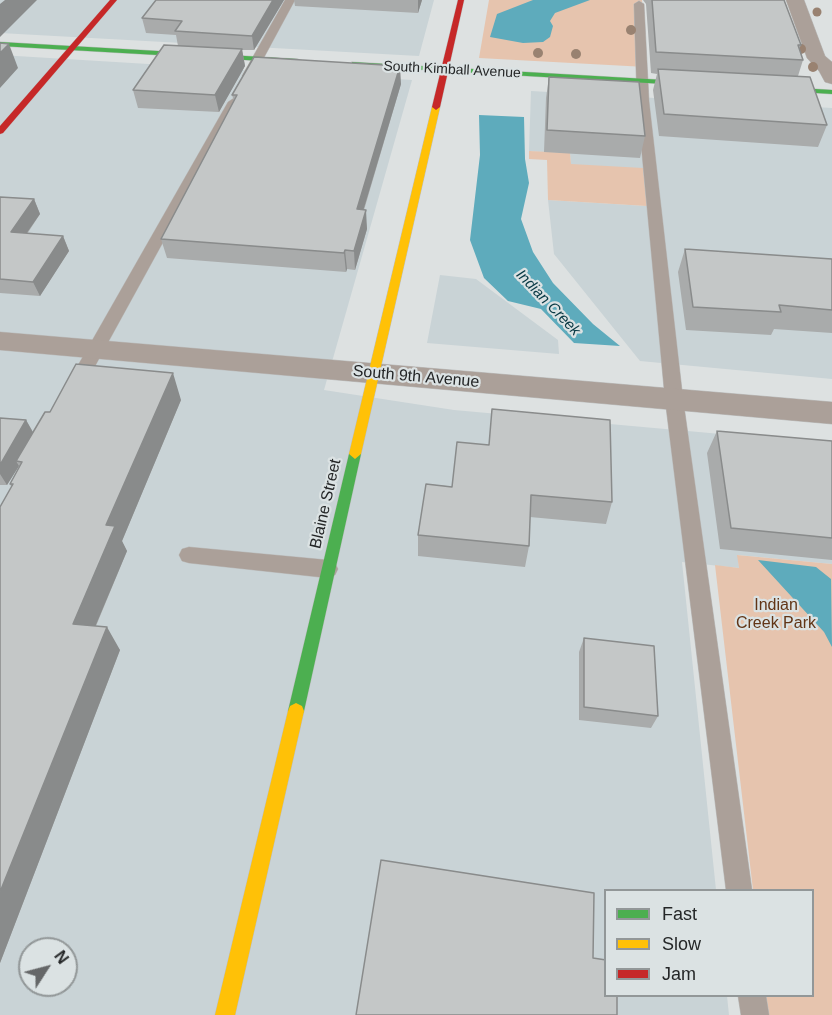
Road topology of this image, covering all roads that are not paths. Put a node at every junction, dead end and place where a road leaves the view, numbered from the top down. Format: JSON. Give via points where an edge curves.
{"nodes":[{"id":1,"x":114,"y":0,"type":"edge"},
{"id":2,"x":290,"y":0,"type":"edge"},
{"id":3,"x":461,"y":0,"type":"edge"},
{"id":4,"x":639,"y":3,"type":"dead end"},
{"id":5,"x":805,"y":9,"type":"edge"},
{"id":6,"x":0,"y":44,"type":"edge"},
{"id":7,"x":73,"y":48,"type":"junction"},
{"id":8,"x":258,"y":59,"type":"junction"},
{"id":9,"x":311,"y":62,"type":"edge"},
{"id":10,"x":343,"y":63,"type":"edge"},
{"id":11,"x":444,"y":69,"type":"junction"},
{"id":12,"x":832,"y":78,"type":"edge"},
{"id":13,"x":643,"y":81,"type":"junction"},
{"id":14,"x":711,"y":85,"type":"edge"},
{"id":15,"x":756,"y":87,"type":"edge"},
{"id":16,"x":832,"y":92,"type":"edge"},
{"id":17,"x":0,"y":131,"type":"edge"},
{"id":18,"x":0,"y":342,"type":"edge"},
{"id":19,"x":96,"y":350,"type":"junction"},
{"id":20,"x":372,"y":374,"type":"junction"},
{"id":21,"x":68,"y":398,"type":"edge"},
{"id":22,"x":674,"y":399,"type":"junction"},
{"id":23,"x":832,"y":413,"type":"edge"},
{"id":24,"x":189,"y":555,"type":"dead end"},
{"id":25,"x":328,"y":569,"type":"junction"},
{"id":26,"x":739,"y":889,"type":"edge"},
{"id":27,"x":752,"y":997,"type":"edge"},
{"id":28,"x":225,"y":1015,"type":"edge"},
{"id":29,"x":755,"y":1015,"type":"edge"}],
"edges":[{"from":1,"to":7,"type":"main road"},
{"from":2,"to":8,"type":"lane"},
{"from":3,"to":11,"type":"main road","name":"Blaine Street"},
{"from":4,"to":13,"type":"lane"},
{"from":5,"to":12,"type":"street","via":[[816,58]]},
{"from":6,"to":7,"type":"main road"},
{"from":7,"to":8,"type":"main road"},
{"from":7,"to":17,"type":"main road"},
{"from":8,"to":9,"type":"main road"},
{"from":8,"to":19,"type":"lane"},
{"from":10,"to":11,"type":"main road","name":"South Kimball Avenue"},
{"from":11,"to":13,"type":"main road","name":"South Kimball Avenue"},
{"from":11,"to":20,"type":"main road","name":"Blaine Street"},
{"from":13,"to":14,"type":"main road","name":"South Kimball Avenue"},
{"from":13,"to":22,"type":"lane"},
{"from":15,"to":16,"type":"main road"},
{"from":18,"to":19,"type":"street","name":"South 9th Avenue"},
{"from":19,"to":20,"type":"street","name":"South 9th Avenue"},
{"from":19,"to":21,"type":"lane"},
{"from":20,"to":22,"type":"street","name":"South 9th Avenue"},
{"from":20,"to":25,"type":"main road","name":"Blaine Street"},
{"from":22,"to":23,"type":"street","name":"South 9th Avenue"},
{"from":22,"to":26,"type":"lane"},
{"from":24,"to":25,"type":"lane"},
{"from":25,"to":28,"type":"main road","name":"Blaine Street"},
{"from":27,"to":29,"type":"lane"}]}
